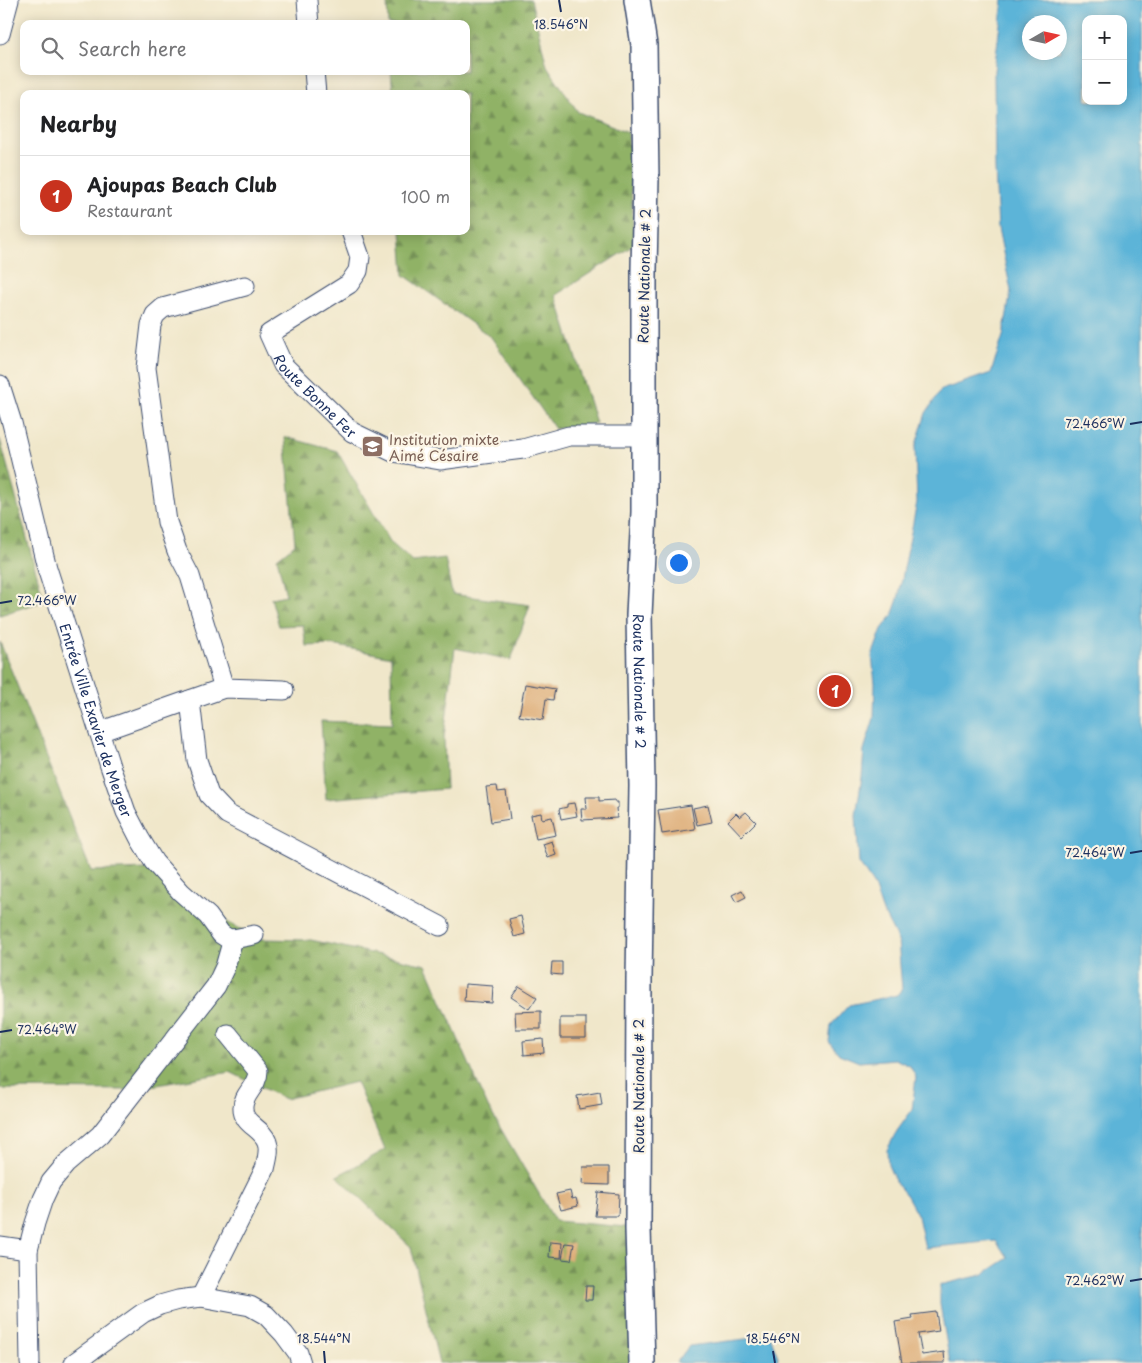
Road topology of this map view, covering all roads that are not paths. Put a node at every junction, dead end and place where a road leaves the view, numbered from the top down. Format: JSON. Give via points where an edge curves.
{"nodes":[{"id":1,"x":9,"y":0,"type":"edge"},
{"id":2,"x":307,"y":0,"type":"edge"},
{"id":3,"x":637,"y":0,"type":"edge"},
{"id":4,"x":309,"y":20,"type":"edge"},
{"id":5,"x":0,"y":34,"type":"edge"},
{"id":6,"x":352,"y":235,"type":"edge"},
{"id":7,"x":245,"y":286,"type":"dead end"},
{"id":8,"x":0,"y":385,"type":"edge"},
{"id":9,"x":643,"y":436,"type":"junction"},
{"id":10,"x":224,"y":688,"type":"junction"},
{"id":11,"x":284,"y":690,"type":"dead end"},
{"id":12,"x":190,"y":700,"type":"junction"},
{"id":13,"x":99,"y":732,"type":"junction"},
{"id":14,"x":440,"y":926,"type":"dead end"},
{"id":15,"x":254,"y":935,"type":"dead end"},
{"id":16,"x":233,"y":939,"type":"junction"},
{"id":17,"x":228,"y":1034,"type":"dead end"},
{"id":18,"x":0,"y":1246,"type":"edge"},
{"id":19,"x":28,"y":1250,"type":"junction"},
{"id":20,"x":201,"y":1297,"type":"junction"},
{"id":21,"x":30,"y":1363,"type":"edge"},
{"id":22,"x":74,"y":1363,"type":"edge"},
{"id":23,"x":302,"y":1363,"type":"edge"},
{"id":24,"x":642,"y":1363,"type":"edge"}],
"edges":[{"from":1,"to":5,"type":"street"},
{"from":2,"to":4,"type":"street"},
{"from":3,"to":9,"type":"main road","name":"Route Nationale # 2","via":[[644,45]]},
{"from":6,"to":9,"type":"street","name":"Route Bonne Fer","via":[[360,257],[358,271],[349,284],[269,334],[283,365],[352,432],[393,452],[440,460],[523,449],[569,436]]},
{"from":7,"to":10,"type":"street","via":[[163,308],[151,325],[146,368],[167,522],[190,576]]},
{"from":8,"to":13,"type":"street","name":"Entrée Ville Exavier de Merger","via":[[47,568]]},
{"from":9,"to":24,"type":"main road","name":"Route Nationale # 2","via":[[644,512],[639,615],[642,786],[638,1229]]},
{"from":10,"to":11,"type":"street"},
{"from":10,"to":12,"type":"street"},
{"from":12,"to":13,"type":"street"},
{"from":12,"to":14,"type":"street","via":[[197,760],[209,795],[227,814]]},
{"from":13,"to":16,"type":"street","name":"Entrée Ville Exavier de Merger","via":[[126,812],[154,862],[208,916],[221,934]]},
{"from":15,"to":16,"type":"street"},
{"from":16,"to":19,"type":"street","via":[[216,986],[100,1135],[66,1164],[51,1182]]},
{"from":17,"to":20,"type":"street","via":[[258,1072],[245,1100],[244,1116],[264,1136],[268,1151],[265,1169]]},
{"from":18,"to":19,"type":"street"},
{"from":19,"to":21,"type":"street"},
{"from":20,"to":22,"type":"street","via":[[169,1302],[143,1313]]},
{"from":20,"to":23,"type":"street","via":[[250,1306],[266,1315],[284,1334]]}]}
